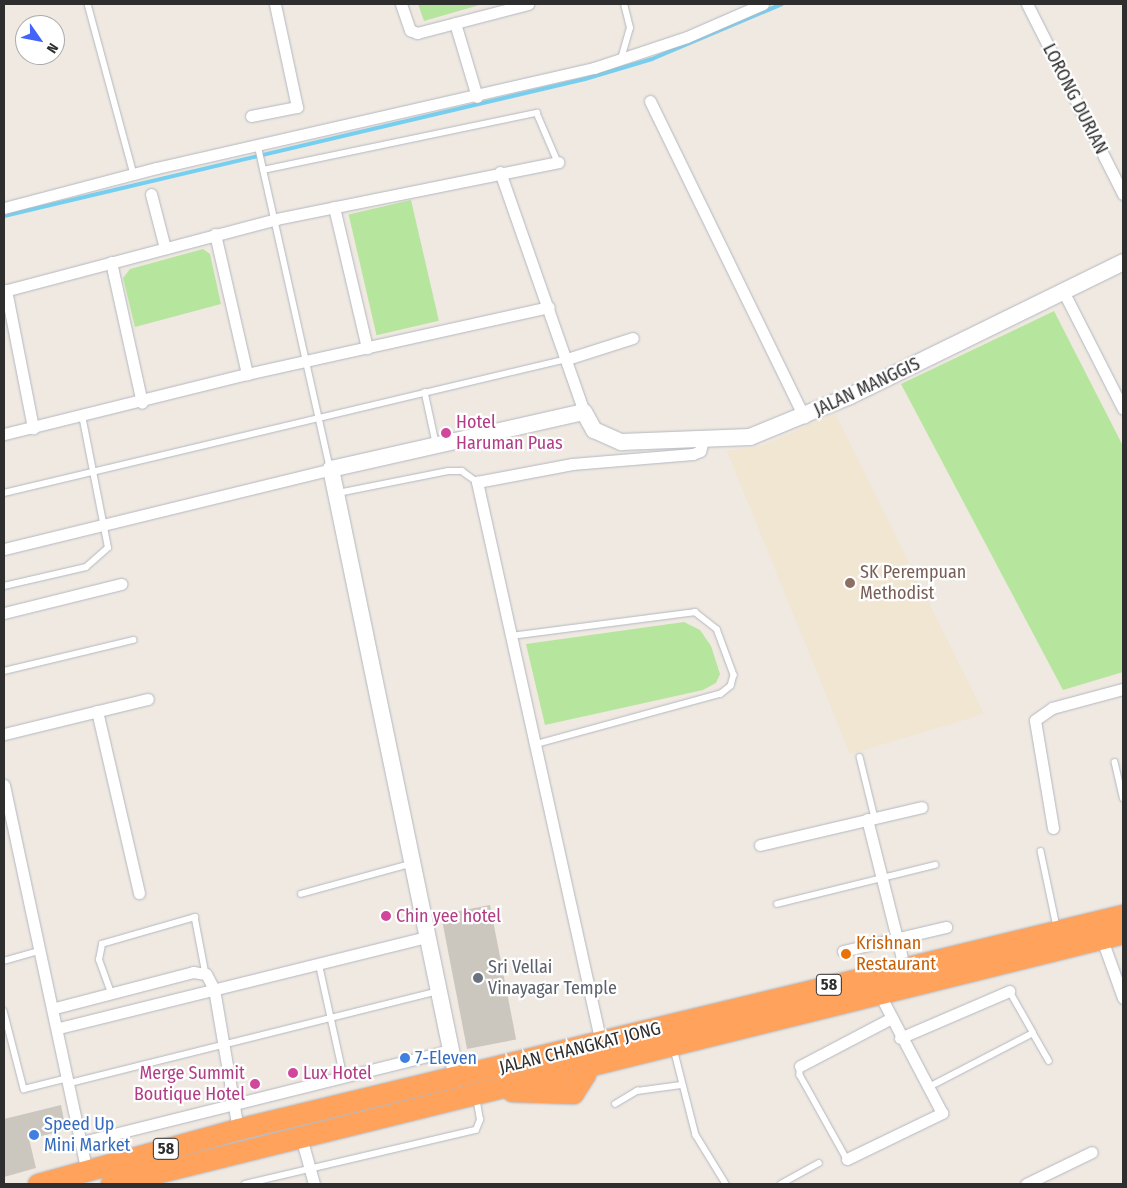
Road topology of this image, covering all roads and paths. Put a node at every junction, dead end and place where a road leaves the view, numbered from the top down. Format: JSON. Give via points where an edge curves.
{"nodes":[{"id":1,"x":88,"y":4,"type":"edge"},
{"id":2,"x":275,"y":4,"type":"edge"},
{"id":3,"x":401,"y":4,"type":"edge"},
{"id":4,"x":528,"y":4,"type":"edge"},
{"id":5,"x":624,"y":4,"type":"edge"},
{"id":6,"x":763,"y":4,"type":"edge"},
{"id":7,"x":1027,"y":4,"type":"edge"},
{"id":8,"x":455,"y":23,"type":"junction"},
{"id":9,"x":620,"y":60,"type":"junction"},
{"id":10,"x":477,"y":97,"type":"junction"},
{"id":11,"x":650,"y":101,"type":"dead end"},
{"id":12,"x":251,"y":116,"type":"dead end"},
{"id":13,"x":258,"y":147,"type":"junction"},
{"id":14,"x":558,"y":162,"type":"joint"},
{"id":15,"x":263,"y":168,"type":"junction"},
{"id":16,"x":500,"y":172,"type":"junction"},
{"id":17,"x":134,"y":174,"type":"junction"},
{"id":18,"x":151,"y":194,"type":"dead end"},
{"id":19,"x":1123,"y":194,"type":"edge"},
{"id":20,"x":334,"y":207,"type":"junction"},
{"id":21,"x":4,"y":208,"type":"edge"},
{"id":22,"x":276,"y":219,"type":"junction"},
{"id":23,"x":215,"y":234,"type":"junction"},
{"id":24,"x":166,"y":248,"type":"junction"},
{"id":25,"x":111,"y":262,"type":"junction"},
{"id":26,"x":1123,"y":262,"type":"edge"},
{"id":27,"x":5,"y":290,"type":"edge"},
{"id":28,"x":1063,"y":291,"type":"junction"},
{"id":29,"x":549,"y":307,"type":"junction"},
{"id":30,"x":633,"y":338,"type":"dead end"},
{"id":31,"x":367,"y":348,"type":"junction"},
{"id":32,"x":566,"y":359,"type":"junction"},
{"id":33,"x":305,"y":362,"type":"junction"},
{"id":34,"x":247,"y":374,"type":"junction"},
{"id":35,"x":425,"y":392,"type":"junction"},
{"id":36,"x":142,"y":402,"type":"junction"},
{"id":37,"x":1123,"y":408,"type":"edge"},
{"id":38,"x":584,"y":412,"type":"junction"},
{"id":39,"x":82,"y":416,"type":"junction"},
{"id":40,"x":318,"y":417,"type":"junction"},
{"id":41,"x":804,"y":417,"type":"junction"},
{"id":42,"x":33,"y":428,"type":"junction"},
{"id":43,"x":4,"y":434,"type":"edge"},
{"id":44,"x":703,"y":441,"type":"junction"},
{"id":45,"x":437,"y":445,"type":"junction"},
{"id":46,"x":331,"y":470,"type":"junction"},
{"id":47,"x":94,"y":472,"type":"junction"},
{"id":48,"x":477,"y":482,"type":"junction"},
{"id":49,"x":4,"y":493,"type":"edge"},
{"id":50,"x":336,"y":494,"type":"junction"},
{"id":51,"x":106,"y":524,"type":"junction"},
{"id":52,"x":4,"y":548,"type":"edge"},
{"id":53,"x":121,"y":584,"type":"dead end"},
{"id":54,"x":4,"y":586,"type":"edge"},
{"id":55,"x":4,"y":613,"type":"edge"},
{"id":56,"x":511,"y":636,"type":"junction"},
{"id":57,"x":133,"y":640,"type":"dead end"},
{"id":58,"x":4,"y":671,"type":"edge"},
{"id":59,"x":1123,"y":689,"type":"edge"},
{"id":60,"x":148,"y":699,"type":"dead end"},
{"id":61,"x":97,"y":711,"type":"junction"},
{"id":62,"x":4,"y":734,"type":"edge"},
{"id":63,"x":534,"y":745,"type":"junction"},
{"id":64,"x":860,"y":757,"type":"dead end"},
{"id":65,"x":1115,"y":762,"type":"dead end"},
{"id":66,"x":4,"y":785,"type":"edge"},
{"id":67,"x":1123,"y":798,"type":"edge"},
{"id":68,"x":922,"y":807,"type":"dead end"},
{"id":69,"x":871,"y":818,"type":"junction"},
{"id":70,"x":1054,"y":828,"type":"dead end"},
{"id":71,"x":760,"y":844,"type":"dead end"},
{"id":72,"x":1041,"y":851,"type":"dead end"},
{"id":73,"x":412,"y":864,"type":"junction"},
{"id":74,"x":935,"y":865,"type":"dead end"},
{"id":75,"x":882,"y":880,"type":"junction"},
{"id":76,"x":139,"y":894,"type":"dead end"},
{"id":77,"x":301,"y":894,"type":"dead end"},
{"id":78,"x":777,"y":904,"type":"dead end"},
{"id":79,"x":1123,"y":915,"type":"edge"},
{"id":80,"x":946,"y":927,"type":"dead end"},
{"id":81,"x":1058,"y":929,"type":"junction"},
{"id":82,"x":1099,"y":929,"type":"junction"},
{"id":83,"x":1123,"y":933,"type":"edge"},
{"id":84,"x":427,"y":937,"type":"junction"},
{"id":85,"x":897,"y":938,"type":"junction"},
{"id":86,"x":42,"y":950,"type":"junction"},
{"id":87,"x":843,"y":951,"type":"dead end"},
{"id":88,"x":4,"y":961,"type":"edge"},
{"id":89,"x":319,"y":963,"type":"junction"},
{"id":90,"x":904,"y":966,"type":"junction"},
{"id":91,"x":206,"y":974,"type":"junction"},
{"id":92,"x":1119,"y":979,"type":"edge"},
{"id":93,"x":214,"y":989,"type":"junction"},
{"id":94,"x":1009,"y":991,"type":"joint"},
{"id":95,"x":438,"y":992,"type":"junction"},
{"id":96,"x":111,"y":993,"type":"junction"},
{"id":97,"x":879,"y":993,"type":"junction"},
{"id":98,"x":1123,"y":998,"type":"edge"},
{"id":99,"x":55,"y":1008,"type":"junction"},
{"id":100,"x":4,"y":1011,"type":"edge"},
{"id":101,"x":890,"y":1019,"type":"junction"},
{"id":102,"x":332,"y":1020,"type":"junction"},
{"id":103,"x":59,"y":1028,"type":"junction"},
{"id":104,"x":1033,"y":1032,"type":"junction"},
{"id":105,"x":900,"y":1038,"type":"junction"},
{"id":106,"x":600,"y":1043,"type":"junction"},
{"id":107,"x":674,"y":1044,"type":"junction"},
{"id":108,"x":224,"y":1047,"type":"junction"},
{"id":109,"x":450,"y":1050,"type":"junction"},
{"id":110,"x":535,"y":1059,"type":"junction"},
{"id":111,"x":1049,"y":1061,"type":"dead end"},
{"id":112,"x":800,"y":1066,"type":"joint"},
{"id":113,"x":583,"y":1067,"type":"junction"},
{"id":114,"x":344,"y":1077,"type":"junction"},
{"id":115,"x":456,"y":1079,"type":"junction"},
{"id":116,"x":70,"y":1080,"type":"junction"},
{"id":117,"x":681,"y":1085,"type":"junction"},
{"id":118,"x":928,"y":1088,"type":"junction"},
{"id":119,"x":475,"y":1095,"type":"junction"},
{"id":120,"x":234,"y":1104,"type":"junction"},
{"id":121,"x":615,"y":1104,"type":"dead end"},
{"id":122,"x":294,"y":1115,"type":"junction"},
{"id":123,"x":343,"y":1126,"type":"junction"},
{"id":124,"x":238,"y":1129,"type":"junction"},
{"id":125,"x":301,"y":1137,"type":"junction"},
{"id":126,"x":82,"y":1142,"type":"junction"},
{"id":127,"x":1092,"y":1152,"type":"dead end"},
{"id":128,"x":847,"y":1159,"type":"joint"},
{"id":129,"x":820,"y":1163,"type":"dead end"},
{"id":130,"x":309,"y":1168,"type":"junction"},
{"id":131,"x":87,"y":1171,"type":"junction"},
{"id":132,"x":38,"y":1184,"type":"edge"},
{"id":133,"x":111,"y":1184,"type":"edge"},
{"id":134,"x":245,"y":1184,"type":"edge"},
{"id":135,"x":314,"y":1184,"type":"edge"},
{"id":136,"x":726,"y":1184,"type":"edge"},
{"id":137,"x":781,"y":1184,"type":"edge"},
{"id":138,"x":1026,"y":1184,"type":"edge"}],
"edges":[{"from":1,"to":17,"type":"lane"},
{"from":2,"to":12,"type":"street","via":[[297,107]]},
{"from":3,"to":8,"type":"street","via":[[409,26],[417,33]]},
{"from":4,"to":8,"type":"street"},
{"from":5,"to":9,"type":"lane","via":[[630,28]]},
{"from":6,"to":9,"type":"street"},
{"from":7,"to":19,"type":"street","name":"LORONG DURIAN"},
{"from":8,"to":10,"type":"street"},
{"from":9,"to":10,"type":"street"},
{"from":10,"to":13,"type":"street"},
{"from":11,"to":41,"type":"street"},
{"from":13,"to":15,"type":"lane"},
{"from":13,"to":17,"type":"street"},
{"from":14,"to":15,"type":"lane","via":[[537,113]]},
{"from":14,"to":16,"type":"street"},
{"from":15,"to":22,"type":"lane"},
{"from":16,"to":20,"type":"street"},
{"from":16,"to":29,"type":"street"},
{"from":17,"to":21,"type":"street"},
{"from":18,"to":24,"type":"street"},
{"from":20,"to":22,"type":"street"},
{"from":20,"to":31,"type":"street"},
{"from":22,"to":23,"type":"street"},
{"from":22,"to":33,"type":"lane"},
{"from":23,"to":24,"type":"street"},
{"from":23,"to":34,"type":"street"},
{"from":24,"to":25,"type":"street"},
{"from":25,"to":27,"type":"street"},
{"from":25,"to":36,"type":"street"},
{"from":26,"to":28,"type":"street","name":"JALAN MANGGIS"},
{"from":27,"to":42,"type":"street"},
{"from":28,"to":37,"type":"street"},
{"from":28,"to":41,"type":"street","name":"JALAN MANGGIS"},
{"from":29,"to":31,"type":"street"},
{"from":29,"to":32,"type":"street"},
{"from":30,"to":32,"type":"street"},
{"from":31,"to":33,"type":"street"},
{"from":32,"to":35,"type":"lane"},
{"from":32,"to":38,"type":"street"},
{"from":33,"to":34,"type":"street"},
{"from":33,"to":40,"type":"lane"},
{"from":34,"to":36,"type":"street"},
{"from":35,"to":40,"type":"lane"},
{"from":35,"to":45,"type":"lane"},
{"from":36,"to":39,"type":"street"},
{"from":38,"to":44,"type":"street","name":"JALAN MANGGIS","via":[[594,430],[621,442]]},
{"from":38,"to":45,"type":"street"},
{"from":39,"to":42,"type":"street"},
{"from":39,"to":47,"type":"lane"},
{"from":40,"to":46,"type":"lane"},
{"from":40,"to":47,"type":"lane"},
{"from":41,"to":44,"type":"street","name":"JALAN MANGGIS","via":[[750,437]]},
{"from":42,"to":43,"type":"street"},
{"from":44,"to":48,"type":"street","via":[[700,451],[693,454],[572,464]]},
{"from":45,"to":46,"type":"street"},
{"from":46,"to":50,"type":"street"},
{"from":46,"to":51,"type":"street"},
{"from":47,"to":49,"type":"lane"},
{"from":47,"to":51,"type":"lane"},
{"from":48,"to":50,"type":"lane","via":[[462,471],[448,471]]},
{"from":48,"to":56,"type":"street"},
{"from":50,"to":73,"type":"street"},
{"from":51,"to":52,"type":"street"},
{"from":51,"to":54,"type":"lane","via":[[108,548],[98,562]]},
{"from":53,"to":55,"type":"street"},
{"from":56,"to":63,"type":"street"},
{"from":56,"to":63,"type":"lane","via":[[695,612],[716,629],[734,675],[731,686],[721,694]]},
{"from":57,"to":58,"type":"lane"},
{"from":59,"to":70,"type":"street","via":[[1052,708],[1036,720]]},
{"from":60,"to":61,"type":"street"},
{"from":61,"to":62,"type":"street"},
{"from":61,"to":76,"type":"street"},
{"from":63,"to":106,"type":"street"},
{"from":64,"to":69,"type":"lane"},
{"from":65,"to":67,"type":"lane"},
{"from":66,"to":86,"type":"street"},
{"from":68,"to":69,"type":"street"},
{"from":69,"to":71,"type":"street"},
{"from":69,"to":75,"type":"street"},
{"from":72,"to":81,"type":"lane"},
{"from":73,"to":77,"type":"lane"},
{"from":73,"to":84,"type":"street"},
{"from":74,"to":75,"type":"lane"},
{"from":75,"to":78,"type":"lane"},
{"from":75,"to":85,"type":"street"},
{"from":79,"to":82,"type":"highway","name":"JALAN CHANGKAT JONG","number":"58"},
{"from":80,"to":85,"type":"street"},
{"from":81,"to":82,"type":"highway","name":"JALAN CHANGKAT JONG","number":"58"},
{"from":81,"to":90,"type":"highway","name":"JALAN CHANGKAT JONG","number":"58"},
{"from":82,"to":83,"type":"highway","name":"JALAN CHANGKAT JONG","number":"58"},
{"from":82,"to":92,"type":"street"},
{"from":82,"to":97,"type":"highway","name":"JALAN CHANGKAT JONG","number":"58"},
{"from":84,"to":89,"type":"street"},
{"from":84,"to":95,"type":"street"},
{"from":85,"to":87,"type":"street"},
{"from":85,"to":90,"type":"street"},
{"from":86,"to":88,"type":"lane"},
{"from":86,"to":99,"type":"street"},
{"from":89,"to":93,"type":"street"},
{"from":89,"to":102,"type":"lane"},
{"from":90,"to":106,"type":"highway","name":"JALAN CHANGKAT JONG","number":"58"},
{"from":91,"to":93,"type":"street"},
{"from":91,"to":96,"type":"street","via":[[193,972]]},
{"from":91,"to":96,"type":"lane","via":[[195,917],[102,944],[99,960]]},
{"from":92,"to":98,"type":"street"},
{"from":93,"to":103,"type":"street"},
{"from":93,"to":108,"type":"street"},
{"from":94,"to":104,"type":"lane"},
{"from":94,"to":105,"type":"street"},
{"from":95,"to":102,"type":"lane"},
{"from":95,"to":109,"type":"street"},
{"from":96,"to":99,"type":"street"},
{"from":97,"to":101,"type":"street"},
{"from":97,"to":107,"type":"highway","name":"JALAN CHANGKAT JONG","number":"58"},
{"from":99,"to":103,"type":"street"},
{"from":100,"to":116,"type":"lane","via":[[24,1089]]},
{"from":101,"to":105,"type":"street"},
{"from":101,"to":112,"type":"street"},
{"from":102,"to":108,"type":"lane"},
{"from":102,"to":114,"type":"lane"},
{"from":103,"to":116,"type":"street"},
{"from":104,"to":111,"type":"lane"},
{"from":104,"to":118,"type":"lane"},
{"from":105,"to":118,"type":"street"},
{"from":106,"to":110,"type":"highway","name":"JALAN CHANGKAT JONG","number":"58"},
{"from":107,"to":113,"type":"highway","name":"JALAN CHANGKAT JONG","number":"58"},
{"from":107,"to":117,"type":"lane"},
{"from":108,"to":116,"type":"lane"},
{"from":108,"to":120,"type":"street"},
{"from":109,"to":114,"type":"street"},
{"from":109,"to":115,"type":"street"},
{"from":110,"to":113,"type":"highway","via":[[568,1059]]},
{"from":110,"to":115,"type":"highway","name":"JALAN CHANGKAT JONG","number":"58"},
{"from":112,"to":128,"type":"lane","via":[[800,1075]]},
{"from":113,"to":119,"type":"highway","name":"JALAN CHANGKAT JONG","number":"58","via":[[585,1082],[573,1092],[499,1089]]},
{"from":114,"to":120,"type":"street"},
{"from":115,"to":122,"type":"highway","name":"JALAN CHANGKAT JONG","number":"58"},
{"from":116,"to":126,"type":"street"},
{"from":117,"to":121,"type":"lane","via":[[637,1091]]},
{"from":117,"to":136,"type":"lane","via":[[696,1135]]},
{"from":118,"to":128,"type":"street","via":[[942,1113]]},
{"from":119,"to":123,"type":"highway","name":"JALAN CHANGKAT JONG","number":"58"},
{"from":119,"to":130,"type":"lane","via":[[480,1120],[476,1130]]},
{"from":120,"to":124,"type":"street"},
{"from":120,"to":126,"type":"street"},
{"from":122,"to":123,"type":"highway","via":[[303,1126]]},
{"from":122,"to":124,"type":"highway","name":"JALAN CHANGKAT JONG","number":"58"},
{"from":123,"to":125,"type":"highway","name":"JALAN CHANGKAT JONG","number":"58"},
{"from":124,"to":131,"type":"highway","name":"JALAN CHANGKAT JONG","number":"58"},
{"from":125,"to":130,"type":"street"},
{"from":125,"to":133,"type":"highway","name":"JALAN CHANGKAT JONG","number":"58"},
{"from":126,"to":131,"type":"street"},
{"from":127,"to":138,"type":"street"},
{"from":129,"to":137,"type":"lane"},
{"from":130,"to":134,"type":"lane"},
{"from":130,"to":135,"type":"street"},
{"from":131,"to":132,"type":"highway","name":"JALAN CHANGKAT JONG","number":"58"}]}
